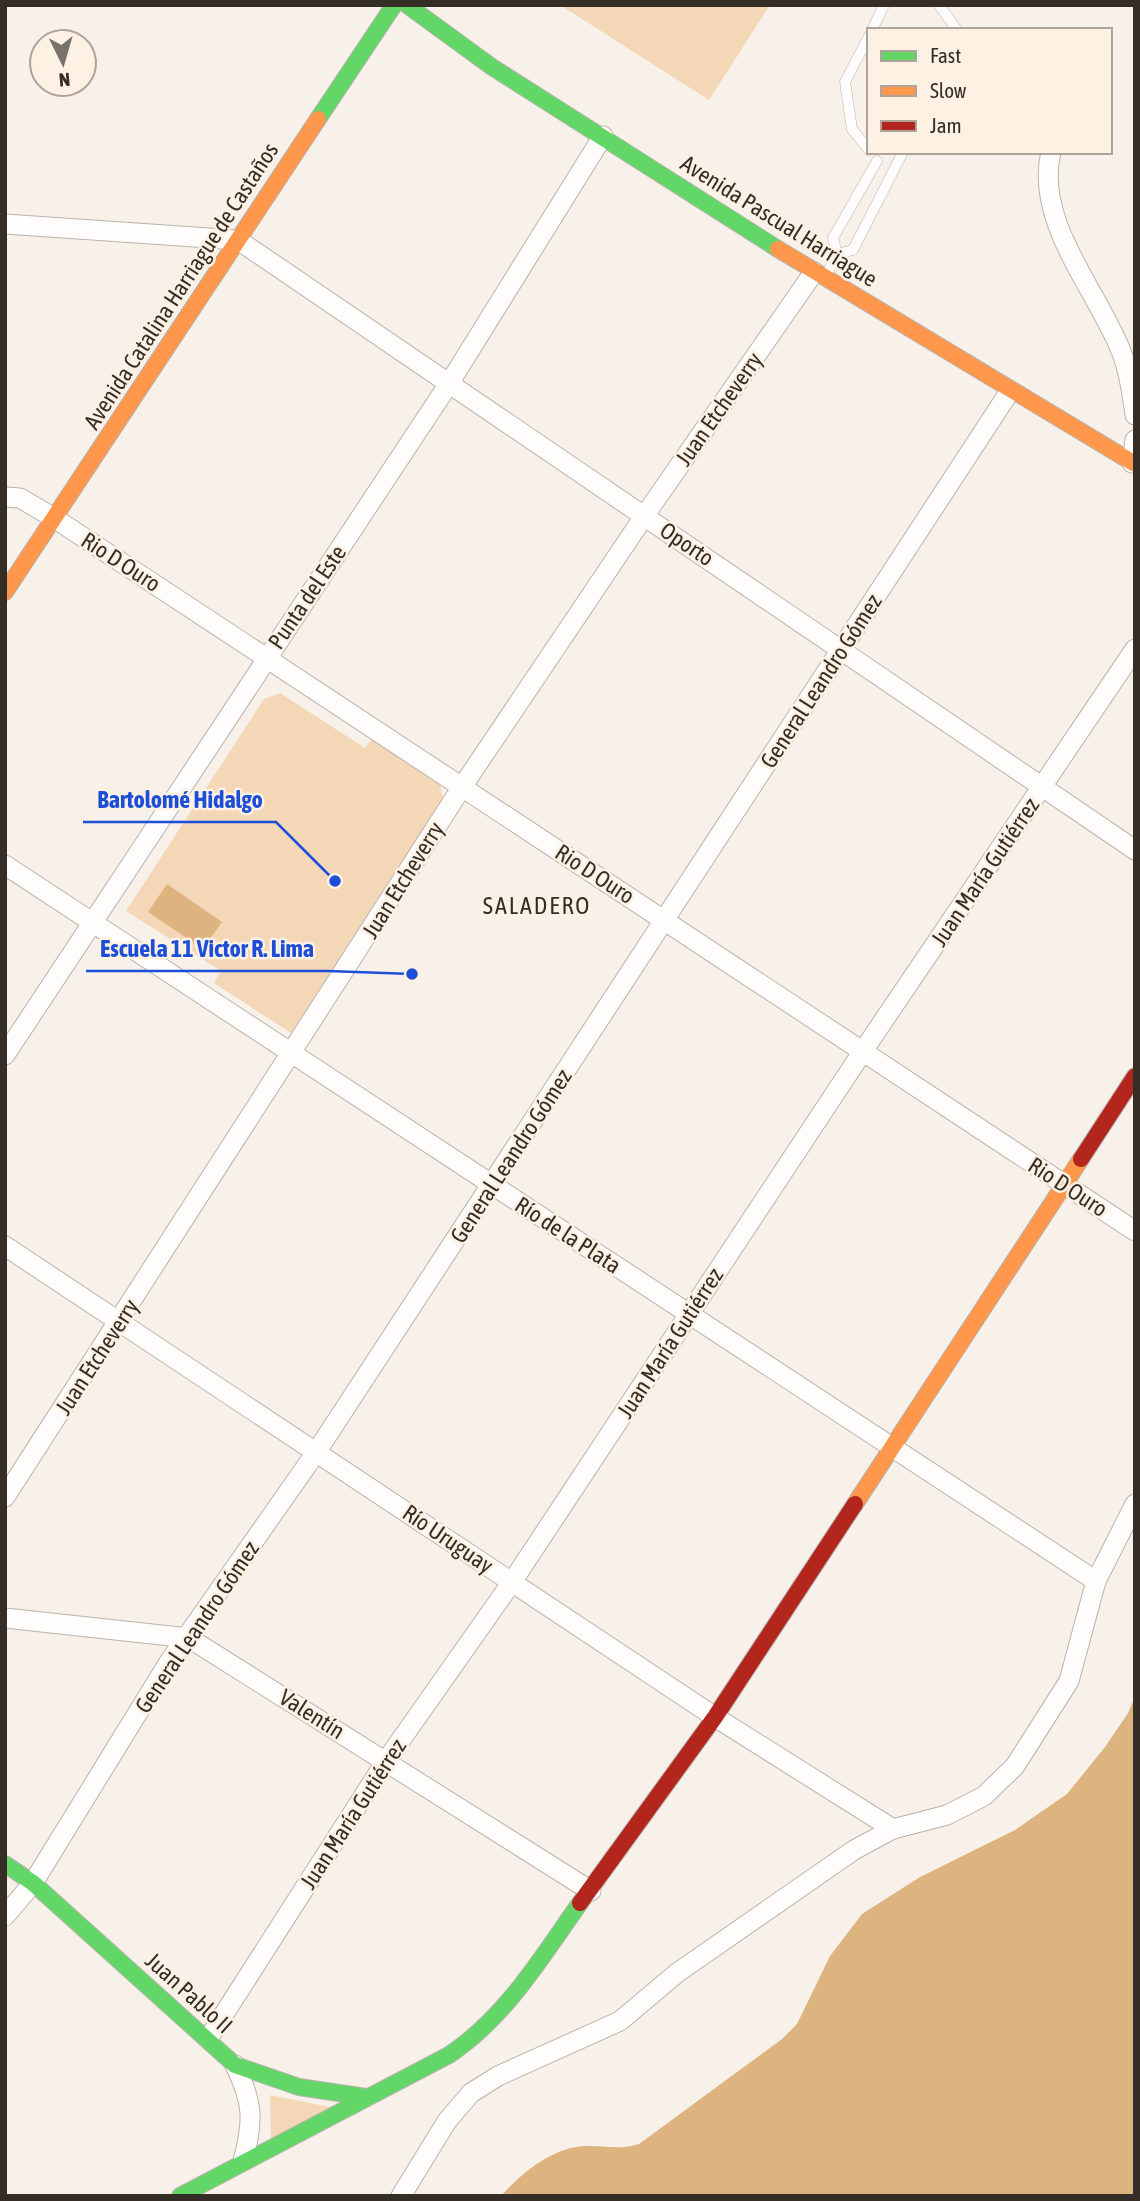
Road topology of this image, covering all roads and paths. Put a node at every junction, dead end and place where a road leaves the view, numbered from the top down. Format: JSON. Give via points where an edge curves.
{"nodes":[{"id":1,"x":394,"y":5,"type":"edge"},
{"id":2,"x":407,"y":5,"type":"edge"},
{"id":3,"x":884,"y":5,"type":"edge"},
{"id":4,"x":939,"y":5,"type":"edge"},
{"id":5,"x":873,"y":28,"type":"edge"},
{"id":6,"x":956,"y":28,"type":"edge"},
{"id":7,"x":867,"y":40,"type":"edge"},
{"id":8,"x":603,"y":136,"type":"junction"},
{"id":9,"x":867,"y":148,"type":"edge"},
{"id":10,"x":872,"y":154,"type":"edge"},
{"id":11,"x":902,"y":154,"type":"edge"},
{"id":12,"x":1051,"y":154,"type":"edge"},
{"id":13,"x":894,"y":170,"type":"junction"},
{"id":14,"x":5,"y":224,"type":"edge"},
{"id":15,"x":238,"y":240,"type":"junction"},
{"id":16,"x":837,"y":254,"type":"junction"},
{"id":17,"x":819,"y":275,"type":"junction"},
{"id":18,"x":450,"y":382,"type":"junction"},
{"id":19,"x":1010,"y":391,"type":"junction"},
{"id":20,"x":1135,"y":415,"type":"edge"},
{"id":21,"x":1135,"y":440,"type":"edge"},
{"id":22,"x":1133,"y":463,"type":"edge"},
{"id":23,"x":5,"y":497,"type":"edge"},
{"id":24,"x":645,"y":515,"type":"junction"},
{"id":25,"x":54,"y":518,"type":"junction"},
{"id":26,"x":5,"y":592,"type":"edge"},
{"id":27,"x":1135,"y":649,"type":"edge"},
{"id":28,"x":842,"y":650,"type":"junction"},
{"id":29,"x":266,"y":658,"type":"junction"},
{"id":30,"x":462,"y":787,"type":"junction"},
{"id":31,"x":1042,"y":787,"type":"junction"},
{"id":32,"x":1135,"y":850,"type":"edge"},
{"id":33,"x":5,"y":865,"type":"edge"},
{"id":34,"x":664,"y":920,"type":"junction"},
{"id":35,"x":93,"y":922,"type":"junction"},
{"id":36,"x":863,"y":1051,"type":"junction"},
{"id":37,"x":292,"y":1054,"type":"junction"},
{"id":38,"x":5,"y":1055,"type":"edge"},
{"id":39,"x":1135,"y":1076,"type":"edge"},
{"id":40,"x":1064,"y":1184,"type":"junction"},
{"id":41,"x":492,"y":1185,"type":"junction"},
{"id":42,"x":1135,"y":1231,"type":"edge"},
{"id":43,"x":5,"y":1246,"type":"edge"},
{"id":44,"x":689,"y":1314,"type":"junction"},
{"id":45,"x":120,"y":1323,"type":"junction"},
{"id":46,"x":891,"y":1447,"type":"junction"},
{"id":47,"x":317,"y":1451,"type":"junction"},
{"id":48,"x":5,"y":1497,"type":"edge"},
{"id":49,"x":1135,"y":1504,"type":"edge"},
{"id":50,"x":1096,"y":1581,"type":"junction"},
{"id":51,"x":512,"y":1582,"type":"junction"},
{"id":52,"x":5,"y":1618,"type":"edge"},
{"id":53,"x":189,"y":1638,"type":"junction"},
{"id":54,"x":715,"y":1717,"type":"junction"},
{"id":55,"x":386,"y":1761,"type":"junction"},
{"id":56,"x":893,"y":1829,"type":"junction"},
{"id":57,"x":5,"y":1864,"type":"edge"},
{"id":58,"x":33,"y":1883,"type":"junction"},
{"id":59,"x":591,"y":1891,"type":"junction"},
{"id":60,"x":5,"y":1916,"type":"edge"},
{"id":61,"x":208,"y":2039,"type":"junction"},
{"id":62,"x":235,"y":2065,"type":"junction"},
{"id":63,"x":371,"y":2097,"type":"junction"},
{"id":64,"x":243,"y":2161,"type":"junction"},
{"id":65,"x":180,"y":2196,"type":"edge"},
{"id":66,"x":401,"y":2196,"type":"edge"}],
"edges":[{"from":1,"to":15,"type":"street","name":"Avenida Catalina Harriague de Castaños"},
{"from":2,"to":8,"type":"street","name":"Avenida Pascual Harriague"},
{"from":3,"to":5,"type":"lane"},
{"from":4,"to":6,"type":"lane"},
{"from":7,"to":9,"type":"lane","via":[[845,82],[852,129]]},
{"from":8,"to":17,"type":"street","name":"Avenida Pascual Harriague"},
{"from":8,"to":18,"type":"street","name":"Punta del Este"},
{"from":10,"to":13,"type":"lane"},
{"from":10,"to":16,"type":"lane","via":[[833,238]]},
{"from":11,"to":13,"type":"lane"},
{"from":12,"to":20,"type":"street","via":[[1047,183],[1052,214],[1121,352]]},
{"from":13,"to":16,"type":"lane","via":[[853,250]]},
{"from":14,"to":15,"type":"street"},
{"from":15,"to":18,"type":"street","name":"Oporto"},
{"from":15,"to":25,"type":"street","name":"Avenida Catalina Harriague de Castaños"},
{"from":16,"to":17,"type":"lane"},
{"from":17,"to":19,"type":"street","name":"Avenida Pascual Harriague"},
{"from":17,"to":24,"type":"street","name":"Juan Etcheverry"},
{"from":18,"to":24,"type":"street","name":"Oporto"},
{"from":18,"to":29,"type":"street","name":"Punta del Este"},
{"from":19,"to":22,"type":"street","name":"Avenida Pascual Harriague"},
{"from":19,"to":28,"type":"street","name":"General Leandro Gómez"},
{"from":21,"to":22,"type":"street"},
{"from":23,"to":25,"type":"street","name":"Rio D Ouro","via":[[20,498]]},
{"from":24,"to":28,"type":"street","name":"Oporto"},
{"from":24,"to":30,"type":"street","name":"Juan Etcheverry"},
{"from":25,"to":26,"type":"street","name":"Avenida Catalina Harriague de Castaños"},
{"from":25,"to":29,"type":"street","name":"Rio D Ouro"},
{"from":27,"to":31,"type":"street","name":"Juan María Gutiérrez"},
{"from":28,"to":31,"type":"street","name":"Oporto"},
{"from":28,"to":34,"type":"street","name":"General Leandro Gómez"},
{"from":29,"to":30,"type":"street","name":"Rio D Ouro"},
{"from":29,"to":35,"type":"street","name":"Punta del Este"},
{"from":30,"to":34,"type":"street","name":"Rio D Ouro"},
{"from":30,"to":37,"type":"street","name":"Juan Etcheverry"},
{"from":31,"to":32,"type":"street","name":"Oporto"},
{"from":31,"to":36,"type":"street","name":"Juan María Gutiérrez"},
{"from":33,"to":35,"type":"street","name":"Río de la Plata"},
{"from":34,"to":36,"type":"street","name":"Rio D Ouro"},
{"from":34,"to":41,"type":"street","name":"General Leandro Gómez"},
{"from":35,"to":37,"type":"street","name":"Río de la Plata"},
{"from":35,"to":38,"type":"street","name":"Punta del Este"},
{"from":36,"to":40,"type":"street","name":"Rio D Ouro"},
{"from":36,"to":44,"type":"street","name":"Juan María Gutiérrez"},
{"from":37,"to":41,"type":"street","name":"Río de la Plata"},
{"from":37,"to":45,"type":"street","name":"Juan Etcheverry"},
{"from":39,"to":40,"type":"street"},
{"from":40,"to":42,"type":"street","name":"Rio D Ouro"},
{"from":40,"to":46,"type":"street"},
{"from":41,"to":44,"type":"street","name":"Río de la Plata"},
{"from":41,"to":47,"type":"street","name":"General Leandro Gómez"},
{"from":43,"to":45,"type":"street","name":"Río Uruguay"},
{"from":44,"to":46,"type":"street","name":"Río de la Plata"},
{"from":44,"to":51,"type":"street","name":"Juan María Gutiérrez"},
{"from":45,"to":47,"type":"street","name":"Río Uruguay"},
{"from":45,"to":48,"type":"street","name":"Juan Etcheverry"},
{"from":46,"to":50,"type":"street","name":"Río de la Plata"},
{"from":46,"to":54,"type":"street"},
{"from":47,"to":51,"type":"street","name":"Río Uruguay"},
{"from":47,"to":53,"type":"street","name":"General Leandro Gómez"},
{"from":49,"to":50,"type":"street"},
{"from":50,"to":56,"type":"street","via":[[1069,1681],[1015,1766],[985,1796],[947,1815]]},
{"from":51,"to":54,"type":"street","name":"Río Uruguay"},
{"from":51,"to":55,"type":"street","name":"Juan María Gutiérrez"},
{"from":52,"to":53,"type":"street","name":"Valentín"},
{"from":53,"to":55,"type":"street","name":"Valentín"},
{"from":53,"to":58,"type":"street","name":"General Leandro Gómez","via":[[169,1662]]},
{"from":54,"to":56,"type":"street","name":"Río Uruguay"},
{"from":54,"to":59,"type":"street"},
{"from":55,"to":59,"type":"street","name":"Valentín"},
{"from":55,"to":61,"type":"street","name":"Juan María Gutiérrez"},
{"from":56,"to":66,"type":"street","via":[[854,1850],[699,1958],[620,2021],[498,2076],[471,2093],[447,2121]]},
{"from":57,"to":58,"type":"street","name":"Juan Pablo II"},
{"from":58,"to":60,"type":"street","name":"General Leandro Gómez"},
{"from":58,"to":61,"type":"street","name":"Juan Pablo II"},
{"from":59,"to":63,"type":"street","via":[[502,2011],[473,2039]]},
{"from":61,"to":62,"type":"street","name":"Juan Pablo II"},
{"from":62,"to":63,"type":"street","name":"Juan Pablo II","via":[[328,2095]]},
{"from":62,"to":64,"type":"street","via":[[251,2109]]},
{"from":63,"to":64,"type":"street"},
{"from":64,"to":65,"type":"street"}]}
